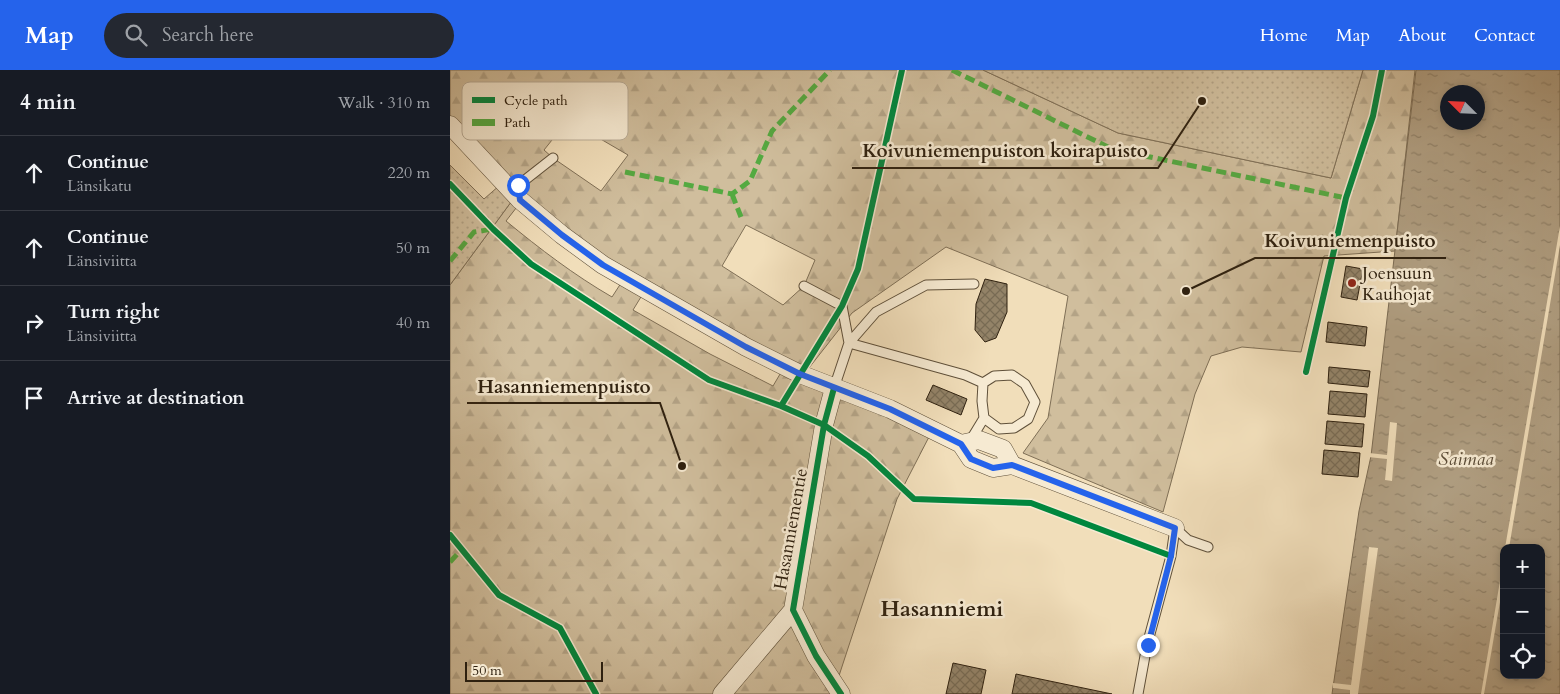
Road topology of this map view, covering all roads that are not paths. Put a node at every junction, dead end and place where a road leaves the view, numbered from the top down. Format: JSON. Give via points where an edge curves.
{"nodes":[{"id":1,"x":450,"y":125,"type":"edge"},
{"id":2,"x":462,"y":138,"type":"edge"},
{"id":3,"x":464,"y":140,"type":"edge"},
{"id":4,"x":553,"y":158,"type":"dead end"},
{"id":5,"x":512,"y":191,"type":"junction"},
{"id":6,"x":974,"y":284,"type":"dead end"},
{"id":7,"x":804,"y":286,"type":"dead end"},
{"id":8,"x":849,"y":343,"type":"junction"},
{"id":9,"x":983,"y":383,"type":"junction"},
{"id":10,"x":834,"y":388,"type":"junction"},
{"id":11,"x":984,"y":418,"type":"junction"},
{"id":12,"x":965,"y":443,"type":"junction"},
{"id":13,"x":1175,"y":528,"type":"junction"},
{"id":14,"x":1208,"y":547,"type":"dead end"},
{"id":15,"x":793,"y":610,"type":"junction"},
{"id":16,"x":722,"y":694,"type":"edge"},
{"id":17,"x":841,"y":694,"type":"edge"},
{"id":18,"x":1138,"y":694,"type":"edge"}],
"edges":[{"from":1,"to":2,"type":"street"},
{"from":3,"to":5,"type":"street"},
{"from":4,"to":5,"type":"lane"},
{"from":5,"to":10,"type":"street","via":[[562,235],[603,265],[746,347]]},
{"from":6,"to":8,"type":"lane","via":[[926,285],[876,312]]},
{"from":7,"to":8,"type":"lane","via":[[842,306]]},
{"from":8,"to":9,"type":"lane","via":[[965,375]]},
{"from":8,"to":10,"type":"lane"},
{"from":9,"to":11,"type":"lane"},
{"from":9,"to":11,"type":"lane","via":[[994,376],[1012,374],[1025,384],[1035,402],[1028,419],[1014,428],[1000,429]]},
{"from":10,"to":12,"type":"street"},
{"from":10,"to":15,"type":"street","name":"Hasanniementie","via":[[824,425]]},
{"from":11,"to":12,"type":"lane"},
{"from":12,"to":13,"type":"street","via":[[971,459],[978,462],[993,468],[1012,465]]},
{"from":13,"to":14,"type":"lane","via":[[1188,540]]},
{"from":13,"to":18,"type":"lane"},
{"from":15,"to":16,"type":"street","name":"Hasanniementie"},
{"from":15,"to":17,"type":"street","name":"Hasanniementie","via":[[816,656]]}]}
